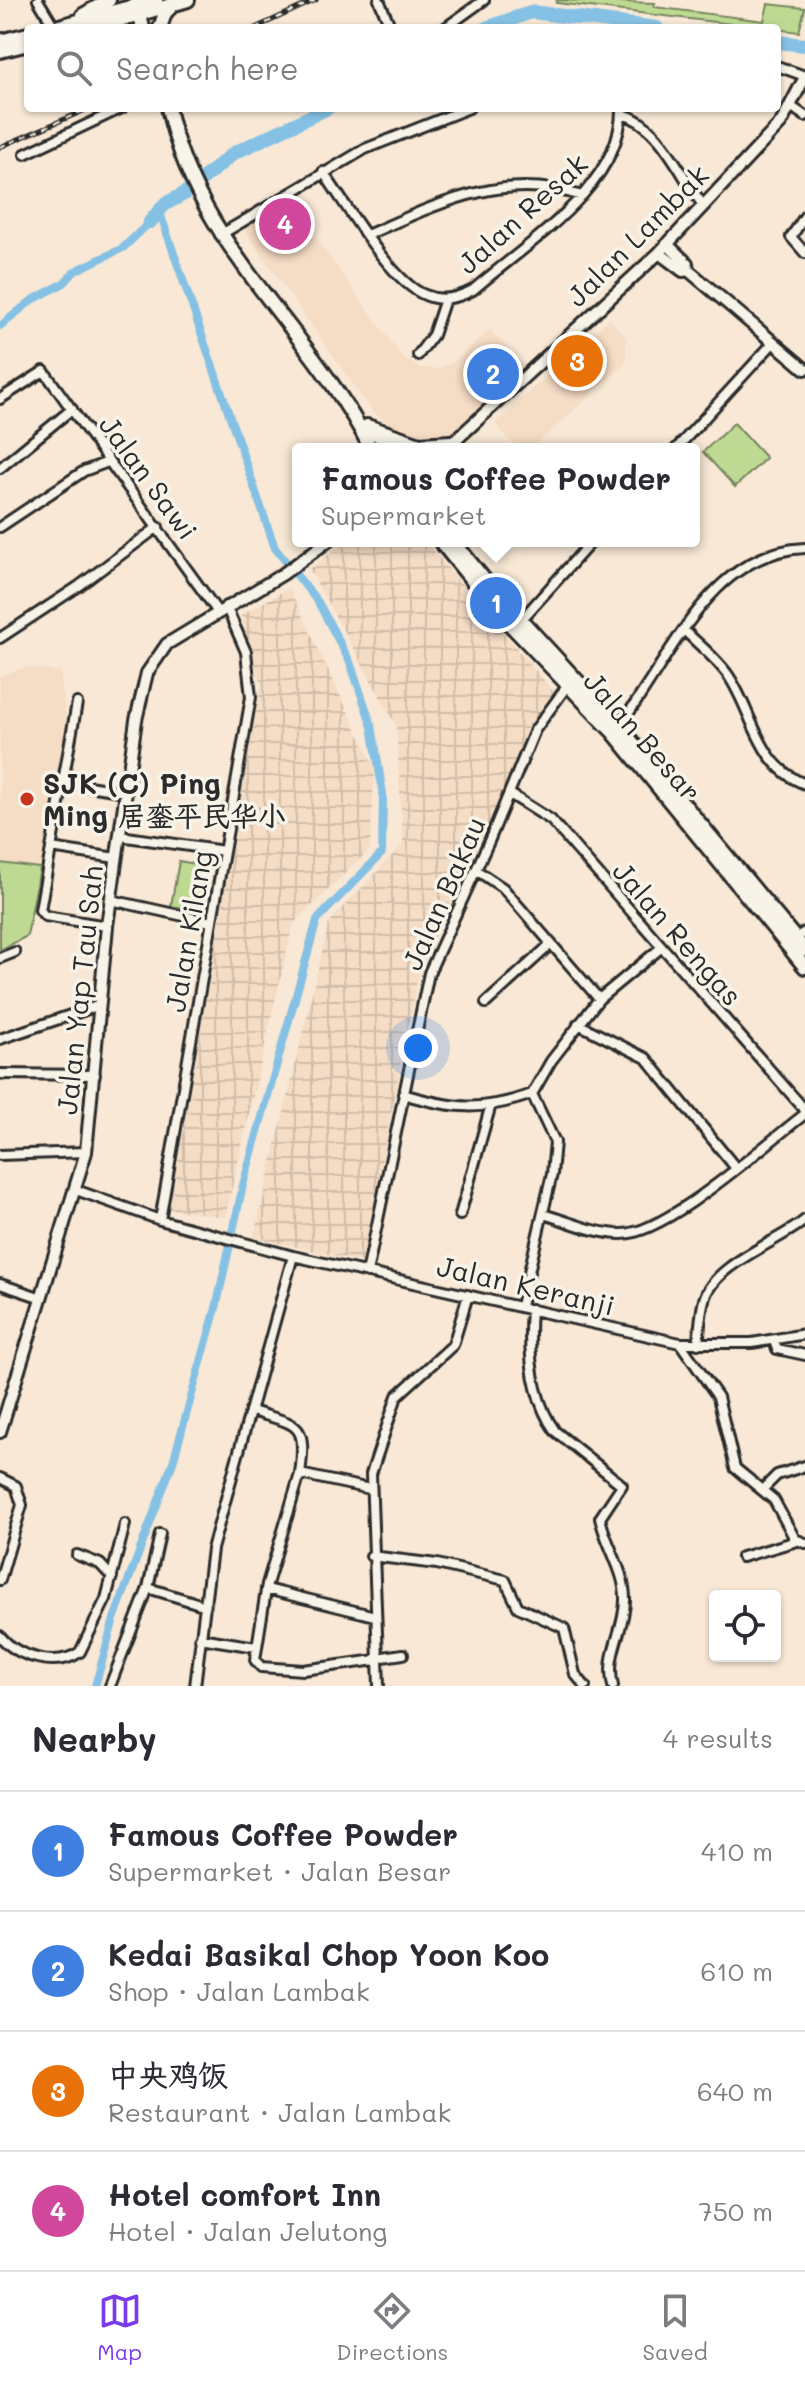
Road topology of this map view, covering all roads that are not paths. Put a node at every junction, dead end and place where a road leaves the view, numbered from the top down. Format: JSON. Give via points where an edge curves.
{"nodes":[{"id":1,"x":38,"y":0,"type":"edge"},
{"id":2,"x":109,"y":0,"type":"edge"},
{"id":3,"x":188,"y":0,"type":"edge"},
{"id":4,"x":379,"y":0,"type":"edge"},
{"id":5,"x":484,"y":0,"type":"edge"},
{"id":6,"x":172,"y":6,"type":"junction"},
{"id":7,"x":145,"y":8,"type":"edge"},
{"id":8,"x":70,"y":23,"type":"junction"},
{"id":9,"x":52,"y":24,"type":"edge"},
{"id":10,"x":67,"y":24,"type":"edge"},
{"id":11,"x":110,"y":24,"type":"edge"},
{"id":12,"x":162,"y":24,"type":"edge"},
{"id":13,"x":389,"y":24,"type":"edge"},
{"id":14,"x":451,"y":24,"type":"edge"},
{"id":15,"x":24,"y":35,"type":"edge"},
{"id":16,"x":0,"y":41,"type":"edge"},
{"id":17,"x":24,"y":45,"type":"edge"},
{"id":18,"x":0,"y":51,"type":"edge"},
{"id":19,"x":781,"y":67,"type":"edge"},
{"id":20,"x":805,"y":76,"type":"edge"},
{"id":21,"x":792,"y":107,"type":"junction"},
{"id":22,"x":114,"y":112,"type":"edge"},
{"id":23,"x":169,"y":112,"type":"edge"},
{"id":24,"x":459,"y":112,"type":"edge"},
{"id":25,"x":621,"y":112,"type":"edge"},
{"id":26,"x":623,"y":112,"type":"edge"},
{"id":27,"x":805,"y":116,"type":"edge"},
{"id":28,"x":25,"y":154,"type":"dead end"},
{"id":29,"x":323,"y":172,"type":"junction"},
{"id":30,"x":582,"y":196,"type":"junction"},
{"id":31,"x":703,"y":205,"type":"junction"},
{"id":32,"x":805,"y":216,"type":"edge"},
{"id":33,"x":220,"y":235,"type":"junction"},
{"id":34,"x":367,"y":235,"type":"junction"},
{"id":35,"x":663,"y":248,"type":"junction"},
{"id":36,"x":805,"y":253,"type":"edge"},
{"id":37,"x":445,"y":299,"type":"junction"},
{"id":38,"x":773,"y":343,"type":"junction"},
{"id":39,"x":418,"y":355,"type":"dead end"},
{"id":40,"x":805,"y":369,"type":"edge"},
{"id":41,"x":0,"y":399,"type":"edge"},
{"id":42,"x":72,"y":409,"type":"junction"},
{"id":43,"x":364,"y":428,"type":"junction"},
{"id":44,"x":363,"y":443,"type":"edge"},
{"id":45,"x":369,"y":443,"type":"edge"},
{"id":46,"x":387,"y":443,"type":"edge"},
{"id":47,"x":416,"y":443,"type":"edge"},
{"id":48,"x":450,"y":443,"type":"edge"},
{"id":49,"x":681,"y":443,"type":"edge"},
{"id":50,"x":108,"y":462,"type":"junction"},
{"id":51,"x":0,"y":468,"type":"edge"},
{"id":52,"x":0,"y":527,"type":"edge"},
{"id":53,"x":158,"y":527,"type":"junction"},
{"id":54,"x":321,"y":547,"type":"edge"},
{"id":55,"x":448,"y":547,"type":"edge"},
{"id":56,"x":449,"y":547,"type":"edge"},
{"id":57,"x":587,"y":547,"type":"edge"},
{"id":58,"x":805,"y":548,"type":"edge"},
{"id":59,"x":221,"y":608,"type":"junction"},
{"id":60,"x":522,"y":619,"type":"junction"},
{"id":61,"x":684,"y":630,"type":"junction"},
{"id":62,"x":0,"y":638,"type":"edge"},
{"id":63,"x":567,"y":686,"type":"junction"},
{"id":64,"x":77,"y":703,"type":"dead end"},
{"id":65,"x":619,"y":726,"type":"junction"},
{"id":66,"x":63,"y":782,"type":"junction"},
{"id":67,"x":805,"y":784,"type":"edge"},
{"id":68,"x":126,"y":792,"type":"junction"},
{"id":69,"x":510,"y":794,"type":"junction"},
{"id":70,"x":120,"y":836,"type":"junction"},
{"id":71,"x":51,"y":848,"type":"junction"},
{"id":72,"x":224,"y":851,"type":"junction"},
{"id":73,"x":116,"y":858,"type":"junction"},
{"id":74,"x":476,"y":870,"type":"junction"},
{"id":75,"x":111,"y":900,"type":"junction"},
{"id":76,"x":211,"y":922,"type":"junction"},
{"id":77,"x":107,"y":926,"type":"junction"},
{"id":78,"x":800,"y":935,"type":"edge"},
{"id":79,"x":551,"y":944,"type":"junction"},
{"id":80,"x":662,"y":947,"type":"junction"},
{"id":81,"x":805,"y":950,"type":"edge"},
{"id":82,"x":15,"y":952,"type":"dead end"},
{"id":83,"x":0,"y":958,"type":"edge"},
{"id":84,"x":805,"y":967,"type":"edge"},
{"id":85,"x":599,"y":999,"type":"junction"},
{"id":86,"x":486,"y":1003,"type":"dead end"},
{"id":87,"x":100,"y":1005,"type":"junction"},
{"id":88,"x":578,"y":1024,"type":"junction"},
{"id":89,"x":0,"y":1040,"type":"edge"},
{"id":90,"x":0,"y":1074,"type":"edge"},
{"id":91,"x":95,"y":1075,"type":"junction"},
{"id":92,"x":403,"y":1094,"type":"junction"},
{"id":93,"x":532,"y":1094,"type":"junction"},
{"id":94,"x":490,"y":1108,"type":"junction"},
{"id":95,"x":805,"y":1112,"type":"edge"},
{"id":96,"x":86,"y":1152,"type":"junction"},
{"id":97,"x":0,"y":1155,"type":"edge"},
{"id":98,"x":735,"y":1167,"type":"junction"},
{"id":99,"x":76,"y":1190,"type":"junction"},
{"id":100,"x":543,"y":1214,"type":"junction"},
{"id":101,"x":460,"y":1215,"type":"dead end"},
{"id":102,"x":160,"y":1220,"type":"junction"},
{"id":103,"x":805,"y":1220,"type":"edge"},
{"id":104,"x":293,"y":1256,"type":"junction"},
{"id":105,"x":367,"y":1273,"type":"junction"},
{"id":106,"x":0,"y":1284,"type":"edge"},
{"id":107,"x":468,"y":1295,"type":"junction"},
{"id":108,"x":42,"y":1298,"type":"junction"},
{"id":109,"x":521,"y":1306,"type":"junction"},
{"id":110,"x":531,"y":1309,"type":"junction"},
{"id":111,"x":805,"y":1334,"type":"edge"},
{"id":112,"x":774,"y":1341,"type":"junction"},
{"id":113,"x":680,"y":1343,"type":"junction"},
{"id":114,"x":698,"y":1344,"type":"junction"},
{"id":115,"x":805,"y":1355,"type":"edge"},
{"id":116,"x":252,"y":1411,"type":"junction"},
{"id":117,"x":1,"y":1427,"type":"edge"},
{"id":118,"x":805,"y":1466,"type":"edge"},
{"id":119,"x":300,"y":1474,"type":"junction"},
{"id":120,"x":0,"y":1478,"type":"edge"},
{"id":121,"x":370,"y":1489,"type":"junction"},
{"id":122,"x":763,"y":1489,"type":"junction"},
{"id":123,"x":125,"y":1524,"type":"dead end"},
{"id":124,"x":160,"y":1534,"type":"dead end"},
{"id":125,"x":801,"y":1542,"type":"edge"},
{"id":126,"x":77,"y":1555,"type":"dead end"},
{"id":127,"x":371,"y":1556,"type":"junction"},
{"id":128,"x":742,"y":1557,"type":"dead end"},
{"id":129,"x":112,"y":1577,"type":"junction"},
{"id":130,"x":0,"y":1580,"type":"edge"},
{"id":131,"x":148,"y":1588,"type":"junction"},
{"id":132,"x":266,"y":1589,"type":"junction"},
{"id":133,"x":203,"y":1605,"type":"junction"},
{"id":134,"x":375,"y":1616,"type":"junction"},
{"id":135,"x":0,"y":1636,"type":"edge"},
{"id":136,"x":200,"y":1638,"type":"junction"},
{"id":137,"x":256,"y":1647,"type":"junction"},
{"id":138,"x":403,"y":1654,"type":"dead end"},
{"id":139,"x":376,"y":1659,"type":"junction"},
{"id":140,"x":381,"y":1685,"type":"edge"},
{"id":141,"x":110,"y":1686,"type":"edge"},
{"id":142,"x":195,"y":1686,"type":"edge"},
{"id":143,"x":585,"y":1686,"type":"edge"},
{"id":144,"x":613,"y":1686,"type":"edge"}],
"edges":[{"from":1,"to":9,"type":"street"},
{"from":2,"to":8,"type":"main road"},
{"from":3,"to":6,"type":"main road"},
{"from":4,"to":13,"type":"street"},
{"from":5,"to":14,"type":"street"},
{"from":6,"to":7,"type":"main road"},
{"from":6,"to":12,"type":"main road"},
{"from":7,"to":8,"type":"main road"},
{"from":7,"to":11,"type":"main road"},
{"from":8,"to":10,"type":"main road"},
{"from":15,"to":16,"type":"main road"},
{"from":17,"to":18,"type":"main road"},
{"from":19,"to":20,"type":"street"},
{"from":20,"to":21,"type":"street","name":"Jalan Lambak"},
{"from":21,"to":27,"type":"street"},
{"from":21,"to":31,"type":"street","name":"Jalan Lambak"},
{"from":22,"to":28,"type":"street"},
{"from":23,"to":33,"type":"main road","via":[[188,175]]},
{"from":24,"to":29,"type":"street","via":[[365,149]]},
{"from":25,"to":30,"type":"street","name":"Jalan Resak","via":[[609,162]]},
{"from":26,"to":31,"type":"street","via":[[650,130]]},
{"from":29,"to":33,"type":"street"},
{"from":29,"to":34,"type":"street","name":"Jalan Resak"},
{"from":30,"to":34,"type":"street","via":[[529,185],[486,189]]},
{"from":30,"to":37,"type":"street","name":"Jalan Resak","via":[[473,290]]},
{"from":31,"to":35,"type":"street","name":"Jalan Lambak"},
{"from":32,"to":36,"type":"street","via":[[791,237]]},
{"from":33,"to":43,"type":"main road"},
{"from":34,"to":37,"type":"street","name":"Jalan Resak","via":[[411,288]]},
{"from":35,"to":38,"type":"street","via":[[687,263],[688,270]]},
{"from":35,"to":48,"type":"street","name":"Jalan Lambak"},
{"from":37,"to":39,"type":"street","via":[[433,335]]},
{"from":38,"to":40,"type":"street"},
{"from":38,"to":49,"type":"street"},
{"from":41,"to":42,"type":"street","name":"Jalan Sawi","via":[[44,371]]},
{"from":42,"to":50,"type":"street","name":"Jalan Sawi"},
{"from":42,"to":51,"type":"street"},
{"from":43,"to":44,"type":"main road"},
{"from":43,"to":45,"type":"main road"},
{"from":43,"to":46,"type":"main road"},
{"from":43,"to":47,"type":"main road"},
{"from":50,"to":52,"type":"street","via":[[84,471]]},
{"from":50,"to":53,"type":"street","name":"Jalan Sawi"},
{"from":53,"to":59,"type":"street","name":"Jalan Sawi"},
{"from":53,"to":62,"type":"street"},
{"from":54,"to":59,"type":"street","name":"Jalan Yap Tau Sah"},
{"from":55,"to":63,"type":"main road","name":"Jalan Besar","via":[[497,611]]},
{"from":56,"to":60,"type":"main road","name":"Jalan Besar"},
{"from":57,"to":60,"type":"street"},
{"from":58,"to":61,"type":"street","via":[[756,560],[727,578]]},
{"from":59,"to":68,"type":"street","name":"Jalan Yap Tau Sah","via":[[154,658],[136,720]]},
{"from":59,"to":72,"type":"street","name":"Jalan Kilang","via":[[246,652],[252,684]]},
{"from":60,"to":65,"type":"main road","name":"Jalan Besar"},
{"from":61,"to":65,"type":"street"},
{"from":61,"to":67,"type":"street","via":[[728,675],[757,739]]},
{"from":63,"to":69,"type":"street","name":"Jalan Bakau","via":[[535,730]]},
{"from":63,"to":84,"type":"main road","name":"Jalan Besar","via":[[613,732]]},
{"from":64,"to":66,"type":"street"},
{"from":65,"to":78,"type":"main road","name":"Jalan Besar"},
{"from":66,"to":68,"type":"street"},
{"from":66,"to":71,"type":"street"},
{"from":68,"to":70,"type":"street","name":"Jalan Yap Tau Sah"},
{"from":69,"to":74,"type":"street","name":"Jalan Bakau"},
{"from":69,"to":80,"type":"street","name":"Jalan Rengas","via":[[551,820]]},
{"from":70,"to":72,"type":"street"},
{"from":70,"to":73,"type":"street","name":"Jalan Yap Tau Sah"},
{"from":71,"to":73,"type":"street"},
{"from":71,"to":77,"type":"street","via":[[42,914]]},
{"from":72,"to":76,"type":"street","name":"Jalan Kilang"},
{"from":73,"to":75,"type":"street","name":"Jalan Yap Tau Sah"},
{"from":74,"to":79,"type":"street","via":[[503,888]]},
{"from":74,"to":92,"type":"street","name":"Jalan Bakau","via":[[429,973]]},
{"from":75,"to":76,"type":"street"},
{"from":75,"to":77,"type":"street","name":"Jalan Yap Tau Sah"},
{"from":76,"to":102,"type":"street","name":"Jalan Kilang"},
{"from":77,"to":87,"type":"street","name":"Jalan Yap Tau Sah"},
{"from":78,"to":81,"type":"main road","name":"Jalan Besar"},
{"from":79,"to":85,"type":"street"},
{"from":79,"to":86,"type":"street"},
{"from":80,"to":85,"type":"street"},
{"from":80,"to":95,"type":"street","name":"Jalan Rengas"},
{"from":82,"to":83,"type":"street"},
{"from":85,"to":88,"type":"street"},
{"from":87,"to":89,"type":"street"},
{"from":87,"to":91,"type":"street","name":"Jalan Yap Tau Sah"},
{"from":88,"to":93,"type":"street"},
{"from":88,"to":98,"type":"street","via":[[646,1058]]},
{"from":90,"to":91,"type":"street"},
{"from":91,"to":96,"type":"street","name":"Jalan Yap Tau Sah"},
{"from":92,"to":94,"type":"street","via":[[441,1106]]},
{"from":92,"to":105,"type":"street","name":"Jalan Bakau"},
{"from":93,"to":94,"type":"street"},
{"from":93,"to":100,"type":"street","via":[[555,1142]]},
{"from":94,"to":101,"type":"street"},
{"from":95,"to":98,"type":"street"},
{"from":96,"to":97,"type":"street"},
{"from":96,"to":99,"type":"street","name":"Jalan Yap Tau Sah"},
{"from":98,"to":100,"type":"street","via":[[670,1219],[641,1232],[609,1233]]},
{"from":99,"to":102,"type":"street"},
{"from":99,"to":108,"type":"street","name":"Jalan Yap Tau Sah"},
{"from":100,"to":109,"type":"street"},
{"from":102,"to":104,"type":"street","name":"Jalan Keranji"},
{"from":103,"to":114,"type":"street","via":[[714,1283],[704,1299]]},
{"from":104,"to":105,"type":"street","name":"Jalan Keranji"},
{"from":104,"to":116,"type":"street"},
{"from":105,"to":107,"type":"street","name":"Jalan Keranji"},
{"from":106,"to":108,"type":"street"},
{"from":107,"to":109,"type":"street","name":"Jalan Keranji"},
{"from":107,"to":121,"type":"street","via":[[453,1345],[397,1396]]},
{"from":108,"to":117,"type":"street","name":"Jalan Yap Tau Sah"},
{"from":109,"to":110,"type":"street","name":"Jalan Keranji"},
{"from":110,"to":113,"type":"street","name":"Jalan Keranji"},
{"from":110,"to":144,"type":"street","via":[[533,1369],[548,1421],[622,1485],[600,1518],[625,1601],[612,1647]]},
{"from":111,"to":112,"type":"street","name":"Jalan Keranji"},
{"from":112,"to":114,"type":"street","name":"Jalan Keranji"},
{"from":112,"to":115,"type":"street","via":[[779,1350]]},
{"from":113,"to":114,"type":"street","name":"Jalan Keranji"},
{"from":113,"to":122,"type":"street","via":[[718,1397],[735,1468]]},
{"from":116,"to":119,"type":"street","via":[[301,1431]]},
{"from":116,"to":133,"type":"street","via":[[212,1549]]},
{"from":118,"to":122,"type":"street","via":[[777,1475]]},
{"from":119,"to":121,"type":"street"},
{"from":119,"to":132,"type":"street"},
{"from":120,"to":130,"type":"street","via":[[16,1486],[22,1505]]},
{"from":121,"to":127,"type":"street"},
{"from":122,"to":125,"type":"street"},
{"from":123,"to":129,"type":"street"},
{"from":124,"to":131,"type":"street"},
{"from":125,"to":128,"type":"street"},
{"from":126,"to":129,"type":"street","via":[[100,1564]]},
{"from":127,"to":134,"type":"street"},
{"from":127,"to":143,"type":"street","via":[[505,1580],[518,1607],[564,1628],[575,1674]]},
{"from":129,"to":135,"type":"street","via":[[86,1646],[71,1658],[56,1662],[22,1652]]},
{"from":131,"to":133,"type":"street"},
{"from":131,"to":141,"type":"street"},
{"from":132,"to":134,"type":"street"},
{"from":132,"to":137,"type":"street"},
{"from":133,"to":136,"type":"street"},
{"from":134,"to":139,"type":"street"},
{"from":136,"to":137,"type":"street"},
{"from":136,"to":142,"type":"street"},
{"from":137,"to":139,"type":"street","via":[[258,1664],[281,1670]]},
{"from":138,"to":139,"type":"street"},
{"from":139,"to":140,"type":"street"}]}
